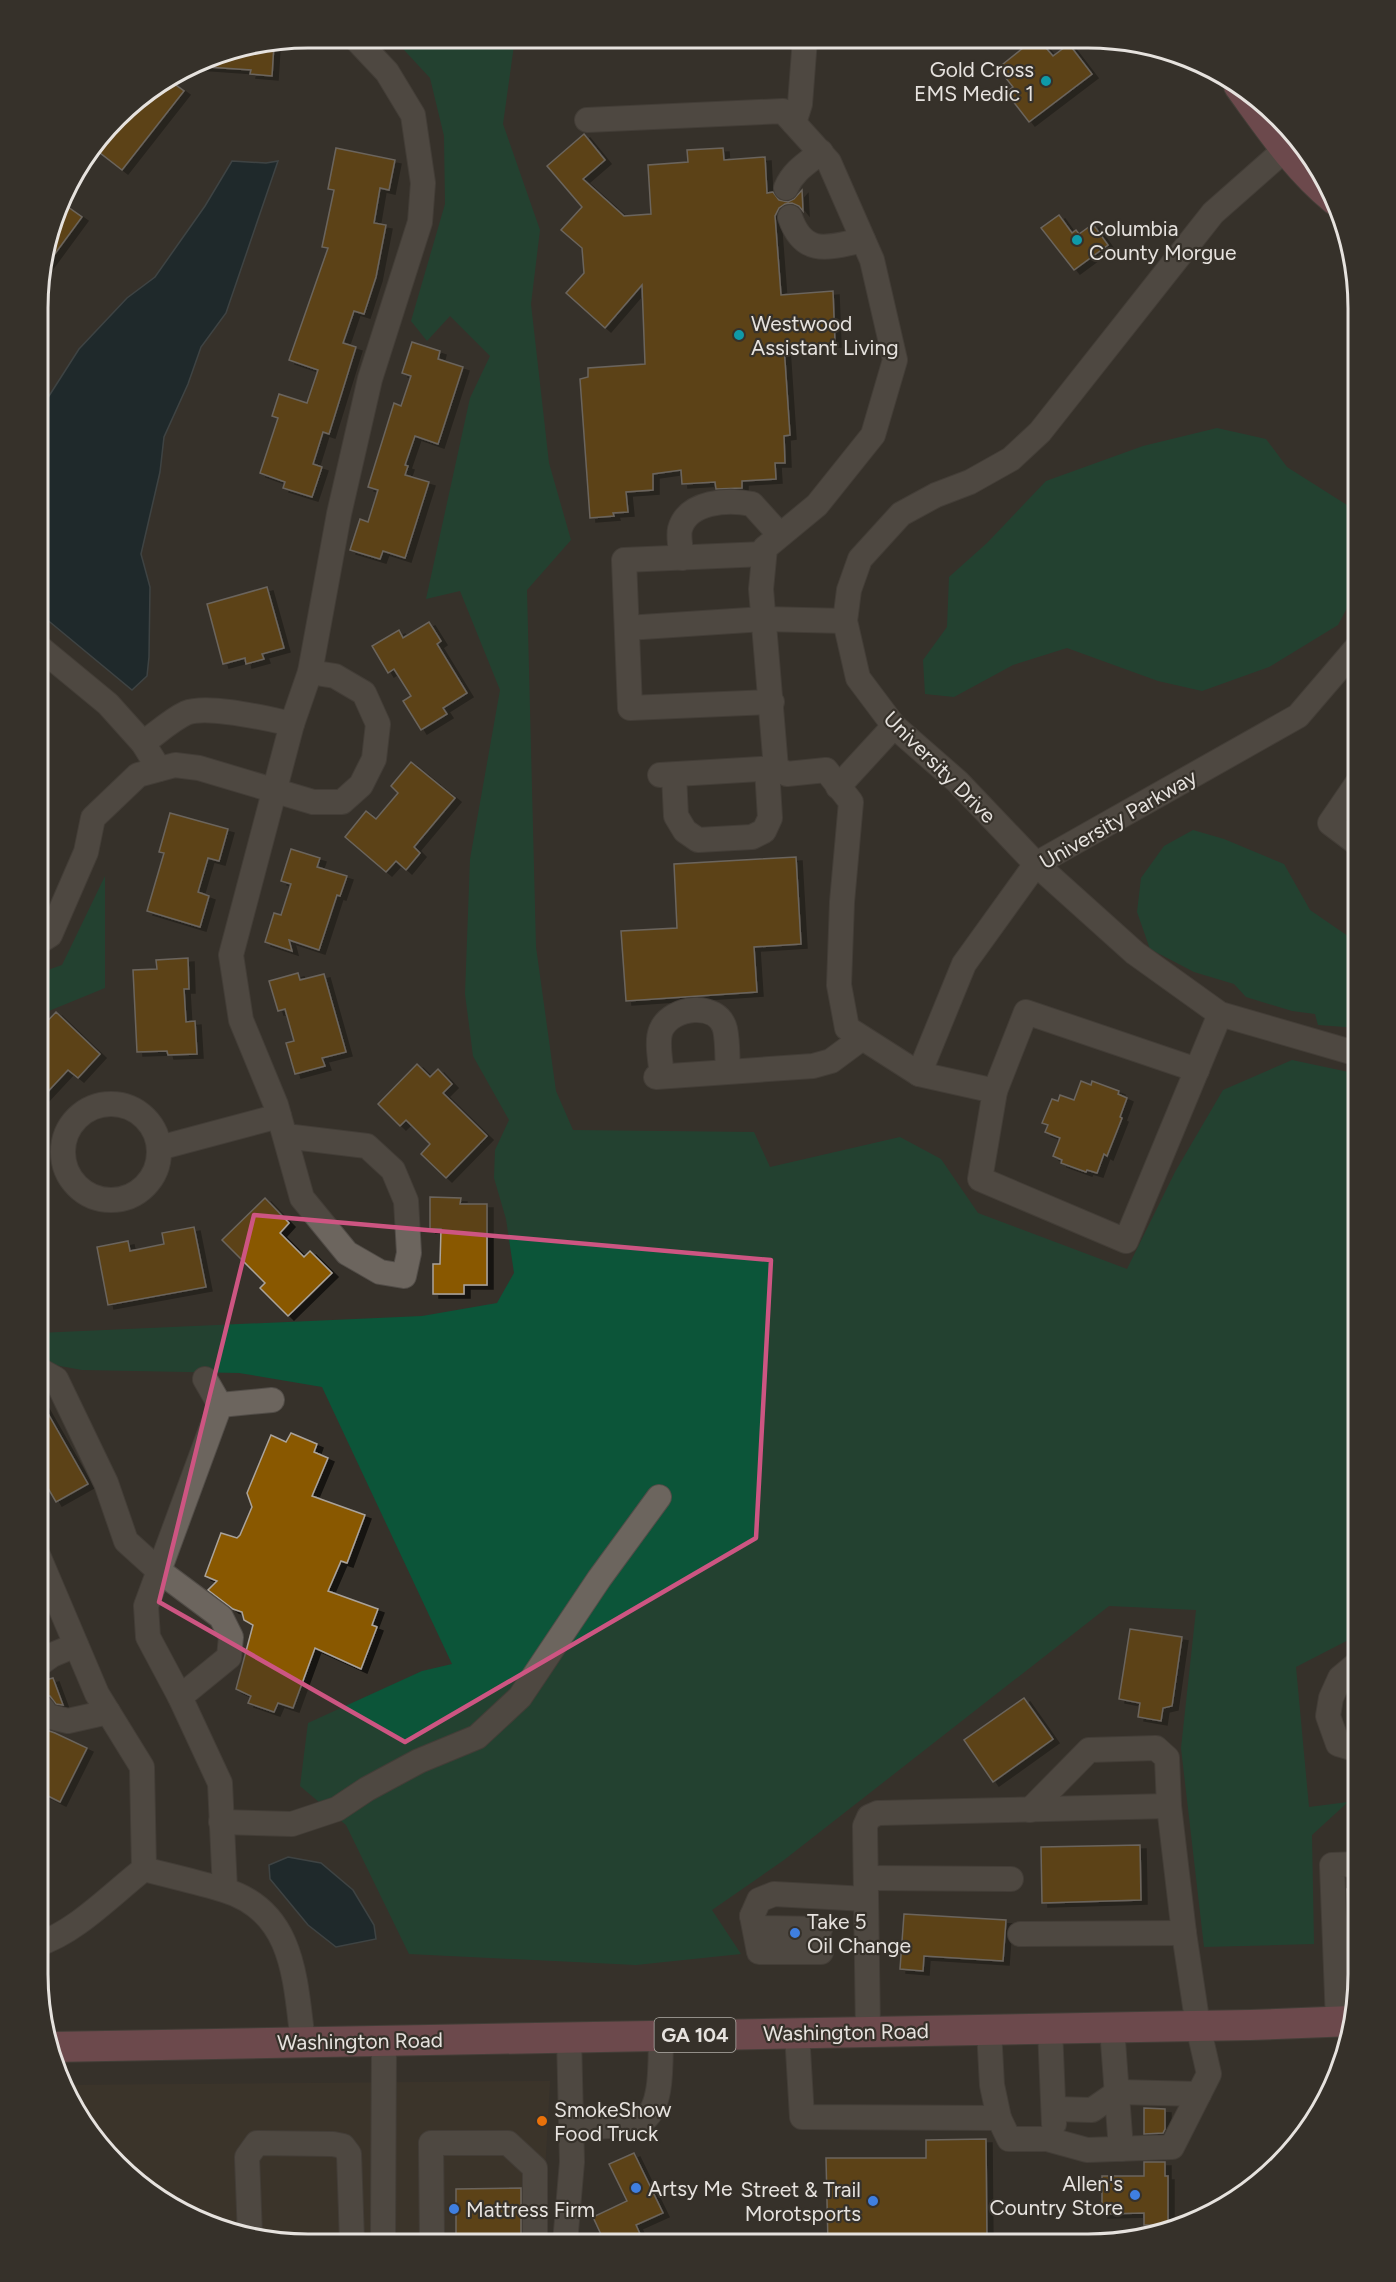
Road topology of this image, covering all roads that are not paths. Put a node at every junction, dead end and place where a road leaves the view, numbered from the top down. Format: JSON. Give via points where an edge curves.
{"nodes":[{"id":1,"x":364,"y":48,"type":"edge"},
{"id":2,"x":805,"y":48,"type":"edge"},
{"id":3,"x":587,"y":120,"type":"dead end"},
{"id":4,"x":794,"y":123,"type":"junction"},
{"id":5,"x":1290,"y":145,"type":"edge"},
{"id":6,"x":821,"y":152,"type":"junction"},
{"id":7,"x":1296,"y":153,"type":"edge"},
{"id":8,"x":1317,"y":185,"type":"edge"},
{"id":9,"x":786,"y":188,"type":"dead end"},
{"id":10,"x":789,"y":217,"type":"dead end"},
{"id":11,"x":863,"y":240,"type":"junction"},
{"id":12,"x":780,"y":535,"type":"junction"},
{"id":13,"x":764,"y":554,"type":"junction"},
{"id":14,"x":682,"y":558,"type":"junction"},
{"id":15,"x":764,"y":619,"type":"junction"},
{"id":16,"x":845,"y":621,"type":"junction"},
{"id":17,"x":627,"y":628,"type":"junction"},
{"id":18,"x":48,"y":654,"type":"edge"},
{"id":19,"x":1348,"y":658,"type":"edge"},
{"id":20,"x":310,"y":672,"type":"junction"},
{"id":21,"x":772,"y":702,"type":"junction"},
{"id":22,"x":292,"y":724,"type":"junction"},
{"id":23,"x":894,"y":726,"type":"junction"},
{"id":24,"x":143,"y":743,"type":"junction"},
{"id":25,"x":772,"y":768,"type":"junction"},
{"id":26,"x":159,"y":769,"type":"junction"},
{"id":27,"x":838,"y":787,"type":"junction"},
{"id":28,"x":276,"y":790,"type":"junction"},
{"id":29,"x":1348,"y":797,"type":"edge"},
{"id":30,"x":1348,"y":836,"type":"edge"},
{"id":31,"x":1036,"y":864,"type":"junction"},
{"id":32,"x":48,"y":936,"type":"edge"},
{"id":33,"x":1220,"y":1014,"type":"junction"},
{"id":34,"x":862,"y":1038,"type":"junction"},
{"id":35,"x":1348,"y":1051,"type":"edge"},
{"id":36,"x":1197,"y":1070,"type":"junction"},
{"id":37,"x":728,"y":1071,"type":"junction"},
{"id":38,"x":919,"y":1074,"type":"junction"},
{"id":39,"x":994,"y":1091,"type":"junction"},
{"id":40,"x":282,"y":1126,"type":"junction"},
{"id":41,"x":159,"y":1148,"type":"junction"},
{"id":42,"x":48,"y":1375,"type":"edge"},
{"id":43,"x":205,"y":1379,"type":"dead end"},
{"id":44,"x":272,"y":1400,"type":"dead end"},
{"id":45,"x":219,"y":1405,"type":"junction"},
{"id":46,"x":659,"y":1497,"type":"dead end"},
{"id":47,"x":158,"y":1570,"type":"junction"},
{"id":48,"x":48,"y":1579,"type":"edge"},
{"id":49,"x":76,"y":1645,"type":"junction"},
{"id":50,"x":48,"y":1658,"type":"edge"},
{"id":51,"x":1348,"y":1671,"type":"edge"},
{"id":52,"x":180,"y":1697,"type":"junction"},
{"id":53,"x":108,"y":1712,"type":"junction"},
{"id":54,"x":48,"y":1716,"type":"edge"},
{"id":55,"x":1348,"y":1747,"type":"edge"},
{"id":56,"x":1169,"y":1806,"type":"junction"},
{"id":57,"x":1030,"y":1810,"type":"junction"},
{"id":58,"x":221,"y":1822,"type":"junction"},
{"id":59,"x":1348,"y":1864,"type":"edge"},
{"id":60,"x":144,"y":1869,"type":"junction"},
{"id":61,"x":1011,"y":1879,"type":"dead end"},
{"id":62,"x":866,"y":1888,"type":"junction"},
{"id":63,"x":225,"y":1890,"type":"junction"},
{"id":64,"x":819,"y":1896,"type":"junction"},
{"id":65,"x":1184,"y":1933,"type":"junction"},
{"id":66,"x":1020,"y":1934,"type":"dead end"},
{"id":67,"x":48,"y":1941,"type":"edge"},
{"id":68,"x":1345,"y":2016,"type":"edge"},
{"id":69,"x":1344,"y":2021,"type":"edge"},
{"id":70,"x":1198,"y":2026,"type":"junction"},
{"id":71,"x":1112,"y":2028,"type":"junction"},
{"id":72,"x":1050,"y":2029,"type":"junction"},
{"id":73,"x":989,"y":2030,"type":"junction"},
{"id":74,"x":868,"y":2032,"type":"junction"},
{"id":75,"x":798,"y":2033,"type":"junction"},
{"id":76,"x":661,"y":2036,"type":"junction"},
{"id":77,"x":569,"y":2037,"type":"junction"},
{"id":78,"x":384,"y":2041,"type":"junction"},
{"id":79,"x":303,"y":2042,"type":"junction"},
{"id":80,"x":59,"y":2047,"type":"edge"},
{"id":81,"x":1118,"y":2092,"type":"junction"},
{"id":82,"x":1199,"y":2094,"type":"junction"},
{"id":83,"x":1054,"y":2109,"type":"junction"},
{"id":84,"x":999,"y":2118,"type":"junction"},
{"id":85,"x":572,"y":2128,"type":"junction"},
{"id":86,"x":1055,"y":2141,"type":"junction"},
{"id":87,"x":1121,"y":2149,"type":"junction"},
{"id":88,"x":250,"y":2227,"type":"edge"},
{"id":89,"x":352,"y":2234,"type":"edge"},
{"id":90,"x":383,"y":2234,"type":"edge"},
{"id":91,"x":432,"y":2234,"type":"edge"},
{"id":92,"x":535,"y":2234,"type":"edge"},
{"id":93,"x":566,"y":2234,"type":"edge"}],
"edges":[{"from":1,"to":20,"type":"street","via":[[387,72],[413,115],[423,183],[420,222],[370,380],[339,514]]},
{"from":2,"to":4,"type":"street","via":[[800,104]]},
{"from":3,"to":4,"type":"street","via":[[783,111]]},
{"from":4,"to":6,"type":"street"},
{"from":5,"to":16,"type":"street","name":"University Drive","via":[[1213,213],[1040,432],[1011,459],[901,514],[860,559],[849,590]]},
{"from":6,"to":9,"type":"street","via":[[797,170]]},
{"from":6,"to":11,"type":"street"},
{"from":7,"to":8,"type":"main road"},
{"from":10,"to":11,"type":"street","via":[[798,236],[816,247]]},
{"from":11,"to":12,"type":"street","via":[[872,260],[895,360],[873,435],[817,505]]},
{"from":12,"to":13,"type":"street","via":[[765,548]]},
{"from":12,"to":14,"type":"street","via":[[752,504],[712,503],[692,511],[680,530]]},
{"from":13,"to":14,"type":"street"},
{"from":13,"to":15,"type":"street"},
{"from":14,"to":17,"type":"street","via":[[624,560]]},
{"from":15,"to":16,"type":"street"},
{"from":15,"to":17,"type":"street"},
{"from":15,"to":21,"type":"street"},
{"from":16,"to":23,"type":"street","name":"University Drive","via":[[858,678]]},
{"from":17,"to":21,"type":"street","via":[[630,708]]},
{"from":18,"to":24,"type":"street","via":[[108,704]]},
{"from":19,"to":31,"type":"street","name":"University Parkway","via":[[1298,716]]},
{"from":20,"to":22,"type":"street"},
{"from":20,"to":28,"type":"street","via":[[335,676],[364,693],[378,724],[374,759],[361,785],[342,802],[314,802]]},
{"from":21,"to":25,"type":"street"},
{"from":22,"to":24,"type":"street","via":[[245,714],[201,711],[186,713]]},
{"from":22,"to":28,"type":"street"},
{"from":23,"to":27,"type":"street"},
{"from":23,"to":31,"type":"street","name":"University Drive","via":[[958,782]]},
{"from":24,"to":26,"type":"street"},
{"from":25,"to":25,"type":"street","via":[[667,775],[676,816],[685,831],[698,840],[752,837],[764,831],[770,818]]},
{"from":25,"to":27,"type":"street","via":[[787,774],[826,770]]},
{"from":26,"to":28,"type":"street","via":[[174,765],[199,768]]},
{"from":26,"to":32,"type":"street","via":[[138,775],[93,818],[86,852]]},
{"from":27,"to":34,"type":"street","via":[[851,801],[839,985],[847,1028]]},
{"from":28,"to":40,"type":"street","via":[[231,955],[241,1020]]},
{"from":29,"to":30,"type":"street","via":[[1330,823]]},
{"from":31,"to":33,"type":"street","name":"University Drive","via":[[1135,953]]},
{"from":31,"to":38,"type":"street","name":"University Parkway","via":[[964,964]]},
{"from":33,"to":35,"type":"street","name":"University Drive"},
{"from":33,"to":36,"type":"street"},
{"from":34,"to":37,"type":"street","via":[[831,1061]]},
{"from":34,"to":38,"type":"street"},
{"from":36,"to":39,"type":"street","via":[[1026,1012]]},
{"from":36,"to":39,"type":"street","via":[[1126,1242],[980,1179]]},
{"from":37,"to":37,"type":"street","via":[[659,1076],[660,1032],[665,1023],[674,1015],[697,1010],[720,1019],[725,1028]]},
{"from":38,"to":39,"type":"street"},
{"from":40,"to":40,"type":"street","via":[[302,1198],[347,1253],[380,1272],[404,1276],[410,1254],[406,1201],[393,1170],[366,1146]]},
{"from":40,"to":41,"type":"street"},
{"from":41,"to":41,"type":"street","via":[[156,1132],[147,1119],[134,1109],[104,1104],[88,1109],[67,1132],[64,1163],[70,1178],[94,1198],[126,1198],[152,1178]]},
{"from":42,"to":47,"type":"street","via":[[56,1379],[106,1483],[126,1541]]},
{"from":43,"to":45,"type":"street"},
{"from":44,"to":45,"type":"street"},
{"from":45,"to":47,"type":"street"},
{"from":46,"to":58,"type":"street","via":[[520,1697],[477,1737],[419,1761],[337,1809],[292,1824]]},
{"from":47,"to":52,"type":"street","via":[[146,1606],[148,1637]]},
{"from":47,"to":52,"type":"street","via":[[221,1617],[231,1637],[229,1657]]},
{"from":48,"to":49,"type":"street"},
{"from":49,"to":50,"type":"street"},
{"from":49,"to":53,"type":"street"},
{"from":51,"to":55,"type":"street","via":[[1340,1678],[1331,1698],[1328,1716],[1338,1744]]},
{"from":52,"to":58,"type":"street","via":[[220,1783]]},
{"from":53,"to":54,"type":"street","via":[[68,1721]]},
{"from":53,"to":60,"type":"street","via":[[142,1767]]},
{"from":56,"to":57,"type":"street"},
{"from":56,"to":57,"type":"street","via":[[1167,1758],[1161,1750],[1145,1748],[1089,1750]]},
{"from":56,"to":65,"type":"street"},
{"from":57,"to":62,"type":"street","via":[[878,1813],[869,1817]]},
{"from":58,"to":63,"type":"street"},
{"from":59,"to":68,"type":"street","via":[[1332,1865]]},
{"from":60,"to":63,"type":"street"},
{"from":60,"to":67,"type":"street"},
{"from":61,"to":62,"type":"street"},
{"from":62,"to":64,"type":"street"},
{"from":62,"to":74,"type":"street"},
{"from":63,"to":79,"type":"street","via":[[261,1910],[284,1939],[293,1968]]},
{"from":64,"to":64,"type":"street","via":[[820,1935],[760,1941],[752,1916],[759,1900],[774,1894]]},
{"from":65,"to":66,"type":"street"},
{"from":65,"to":70,"type":"street"},
{"from":69,"to":70,"type":"main road","name":"Washington Road","number":"GA 104"},
{"from":70,"to":71,"type":"main road","name":"Washington Road","number":"GA 104"},
{"from":70,"to":82,"type":"street","via":[[1209,2074]]},
{"from":71,"to":72,"type":"main road","name":"Washington Road","number":"GA 104"},
{"from":71,"to":81,"type":"street"},
{"from":72,"to":73,"type":"main road","name":"Washington Road","number":"GA 104"},
{"from":72,"to":83,"type":"street"},
{"from":73,"to":74,"type":"main road","name":"Washington Road","number":"GA 104"},
{"from":73,"to":84,"type":"street","via":[[992,2085]]},
{"from":74,"to":75,"type":"main road","name":"Washington Road","number":"GA 104"},
{"from":75,"to":76,"type":"main road","name":"Washington Road","number":"GA 104"},
{"from":75,"to":84,"type":"street","via":[[802,2117]]},
{"from":76,"to":77,"type":"main road","name":"Washington Road","number":"GA 104"},
{"from":76,"to":85,"type":"street","via":[[659,2085],[651,2113],[641,2122]]},
{"from":77,"to":78,"type":"main road","name":"Washington Road","number":"GA 104"},
{"from":77,"to":85,"type":"street"},
{"from":78,"to":79,"type":"main road","name":"Washington Road","number":"GA 104"},
{"from":78,"to":90,"type":"street"},
{"from":79,"to":80,"type":"main road","name":"Washington Road","number":"GA 104"},
{"from":81,"to":82,"type":"street"},
{"from":81,"to":83,"type":"street","via":[[1092,2110]]},
{"from":81,"to":87,"type":"street"},
{"from":82,"to":87,"type":"street","via":[[1172,2147]]},
{"from":83,"to":86,"type":"street"},
{"from":84,"to":86,"type":"street","via":[[1009,2139]]},
{"from":85,"to":93,"type":"street"},
{"from":86,"to":87,"type":"street","via":[[1087,2150]]},
{"from":88,"to":89,"type":"street","via":[[247,2157],[257,2144],[343,2146],[349,2154]]},
{"from":91,"to":92,"type":"street","via":[[431,2143],[508,2144],[535,2168]]}]}
